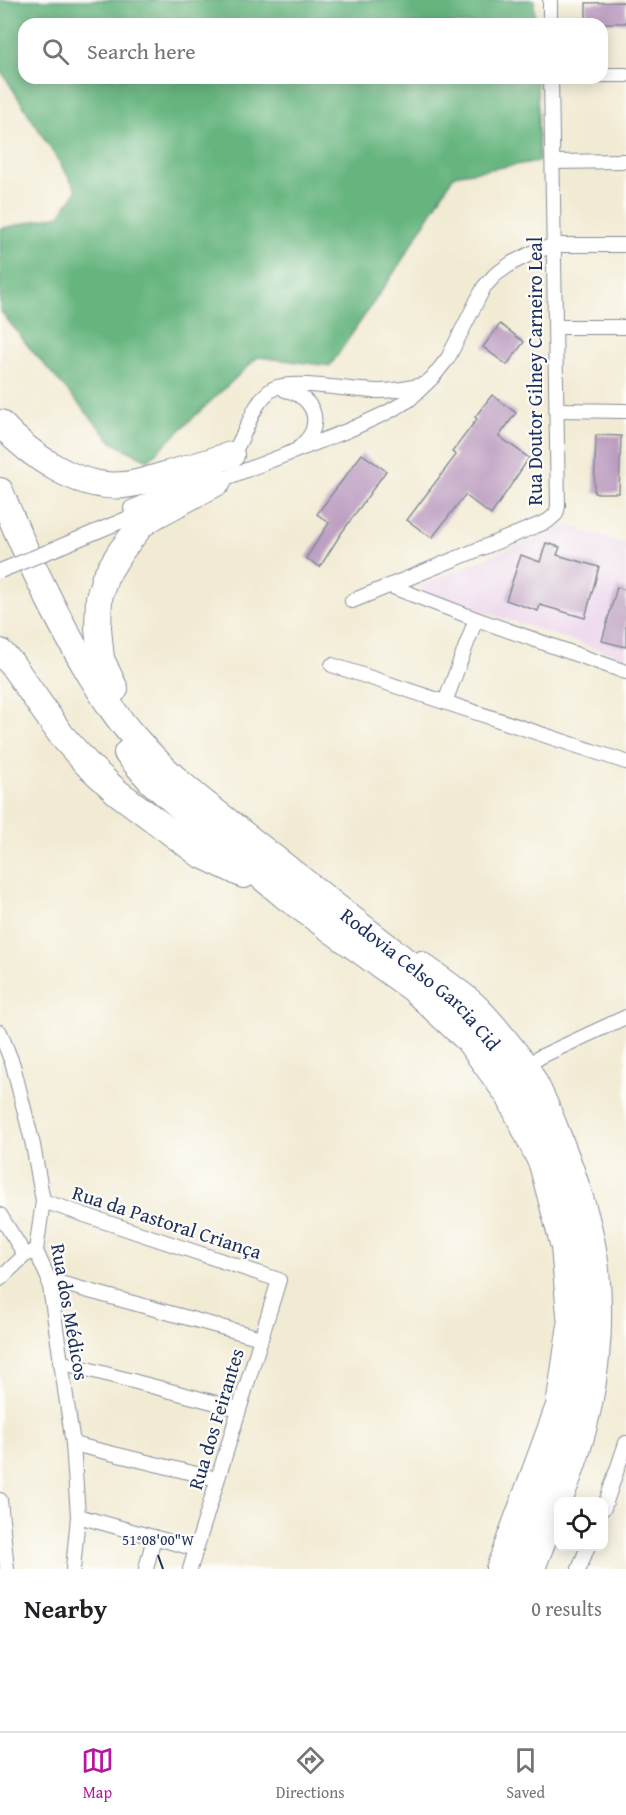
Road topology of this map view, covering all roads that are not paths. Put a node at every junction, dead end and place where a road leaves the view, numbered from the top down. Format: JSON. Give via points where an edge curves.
{"nodes":[{"id":1,"x":550,"y":0,"type":"edge"},
{"id":2,"x":550,"y":18,"type":"edge"},
{"id":3,"x":608,"y":75,"type":"edge"},
{"id":4,"x":626,"y":75,"type":"edge"},
{"id":5,"x":551,"y":84,"type":"edge"},
{"id":6,"x":626,"y":161,"type":"edge"},
{"id":7,"x":552,"y":162,"type":"junction"},
{"id":8,"x":554,"y":245,"type":"junction"},
{"id":9,"x":626,"y":245,"type":"edge"},
{"id":10,"x":555,"y":327,"type":"junction"},
{"id":11,"x":626,"y":327,"type":"edge"},
{"id":12,"x":427,"y":383,"type":"junction"},
{"id":13,"x":272,"y":389,"type":"junction"},
{"id":14,"x":557,"y":410,"type":"junction"},
{"id":15,"x":626,"y":411,"type":"edge"},
{"id":16,"x":0,"y":423,"type":"edge"},
{"id":17,"x":297,"y":450,"type":"junction"},
{"id":18,"x":231,"y":455,"type":"junction"},
{"id":19,"x":218,"y":482,"type":"junction"},
{"id":20,"x":0,"y":491,"type":"edge"},
{"id":21,"x":0,"y":533,"type":"edge"},
{"id":22,"x":50,"y":545,"type":"junction"},
{"id":23,"x":0,"y":561,"type":"edge"},
{"id":24,"x":0,"y":571,"type":"edge"},
{"id":25,"x":390,"y":586,"type":"junction"},
{"id":26,"x":352,"y":601,"type":"dead end"},
{"id":27,"x":476,"y":619,"type":"junction"},
{"id":28,"x":0,"y":652,"type":"edge"},
{"id":29,"x":332,"y":665,"type":"dead end"},
{"id":30,"x":626,"y":672,"type":"edge"},
{"id":31,"x":445,"y":702,"type":"junction"},
{"id":32,"x":626,"y":762,"type":"edge"},
{"id":33,"x":204,"y":803,"type":"junction"},
{"id":34,"x":286,"y":897,"type":"junction"},
{"id":35,"x":352,"y":919,"type":"junction"},
{"id":36,"x":626,"y":1017,"type":"edge"},
{"id":37,"x":0,"y":1032,"type":"edge"},
{"id":38,"x":530,"y":1063,"type":"junction"},
{"id":39,"x":43,"y":1201,"type":"junction"},
{"id":40,"x":0,"y":1215,"type":"edge"},
{"id":41,"x":30,"y":1253,"type":"junction"},
{"id":42,"x":0,"y":1279,"type":"edge"},
{"id":43,"x":49,"y":1280,"type":"junction"},
{"id":44,"x":279,"y":1280,"type":"joint"},
{"id":45,"x":261,"y":1338,"type":"junction"},
{"id":46,"x":60,"y":1362,"type":"junction"},
{"id":47,"x":239,"y":1409,"type":"junction"},
{"id":48,"x":626,"y":1443,"type":"edge"},
{"id":49,"x":73,"y":1444,"type":"junction"},
{"id":50,"x":218,"y":1479,"type":"junction"},
{"id":51,"x":567,"y":1497,"type":"edge"},
{"id":52,"x":607,"y":1497,"type":"edge"},
{"id":53,"x":0,"y":1500,"type":"edge"},
{"id":54,"x":78,"y":1516,"type":"junction"},
{"id":55,"x":554,"y":1528,"type":"edge"},
{"id":56,"x":154,"y":1537,"type":"junction"},
{"id":57,"x":196,"y":1549,"type":"junction"},
{"id":58,"x":586,"y":1551,"type":"edge"},
{"id":59,"x":7,"y":1569,"type":"edge"},
{"id":60,"x":73,"y":1569,"type":"edge"},
{"id":61,"x":146,"y":1569,"type":"edge"},
{"id":62,"x":190,"y":1569,"type":"edge"},
{"id":63,"x":498,"y":1569,"type":"edge"},
{"id":64,"x":521,"y":1569,"type":"edge"},
{"id":65,"x":538,"y":1569,"type":"edge"},
{"id":66,"x":579,"y":1569,"type":"edge"}],
"edges":[{"from":1,"to":2,"type":"street"},
{"from":3,"to":4,"type":"street"},
{"from":5,"to":7,"type":"street","name":"Rua Doutor Gilney Carneiro Leal"},
{"from":6,"to":7,"type":"street"},
{"from":7,"to":8,"type":"street","name":"Rua Doutor Gilney Carneiro Leal"},
{"from":8,"to":9,"type":"street"},
{"from":8,"to":10,"type":"street","name":"Rua Doutor Gilney Carneiro Leal"},
{"from":8,"to":12,"type":"street","via":[[495,275],[484,287],[448,358]]},
{"from":10,"to":11,"type":"street"},
{"from":10,"to":14,"type":"street","name":"Rua Doutor Gilney Carneiro Leal"},
{"from":12,"to":13,"type":"street","via":[[378,391],[290,384]]},
{"from":12,"to":17,"type":"street","via":[[409,400],[386,413]]},
{"from":13,"to":17,"type":"street","via":[[301,395],[312,410],[313,430]]},
{"from":13,"to":18,"type":"street","via":[[261,400]]},
{"from":14,"to":15,"type":"street"},
{"from":14,"to":25,"type":"street","name":"Rua Doutor Gilney Carneiro Leal","via":[[558,506],[553,517]]},
{"from":16,"to":18,"type":"highway","via":[[38,458],[69,474],[111,486],[136,483]]},
{"from":17,"to":19,"type":"street"},
{"from":18,"to":22,"type":"street","via":[[204,477]]},
{"from":19,"to":22,"type":"street"},
{"from":19,"to":33,"type":"highway","via":[[142,524],[105,577],[99,598],[101,659],[117,692]]},
{"from":20,"to":33,"type":"highway","name":"Rodovia Celso Garcia Cid","via":[[47,597],[104,698],[132,736]]},
{"from":21,"to":34,"type":"highway","name":"Rodovia Celso Garcia Cid","via":[[61,658],[119,743],[152,782]]},
{"from":22,"to":23,"type":"street"},
{"from":22,"to":24,"type":"street","bridge":true},
{"from":25,"to":26,"type":"street","name":"Rua Doutor Gilney Carneiro Leal"},
{"from":25,"to":27,"type":"street"},
{"from":27,"to":30,"type":"street"},
{"from":27,"to":31,"type":"street"},
{"from":28,"to":34,"type":"highway","via":[[62,736],[117,792],[201,854]]},
{"from":29,"to":31,"type":"street"},
{"from":31,"to":32,"type":"street"},
{"from":33,"to":35,"type":"highway","name":"Rodovia Celso Garcia Cid"},
{"from":34,"to":63,"type":"highway","name":"Rodovia Celso Garcia Cid","via":[[413,989],[468,1040],[509,1096],[542,1164],[564,1247],[571,1325],[559,1406]]},
{"from":35,"to":38,"type":"street","via":[[370,918],[477,999]]},
{"from":35,"to":64,"type":"highway","name":"Rodovia Celso Garcia Cid","via":[[459,1003],[512,1066],[538,1109],[567,1180],[589,1283],[591,1326],[579,1399],[556,1478]]},
{"from":36,"to":38,"type":"street"},
{"from":37,"to":39,"type":"street","name":"Rua dos Médicos","via":[[13,1065]]},
{"from":38,"to":51,"type":"street","via":[[572,1155],[602,1269],[605,1329],[600,1376],[591,1428]]},
{"from":39,"to":41,"type":"street","name":"Rua dos Médicos"},
{"from":39,"to":44,"type":"street","name":"Rua da Pastoral Criança"},
{"from":40,"to":41,"type":"street"},
{"from":41,"to":42,"type":"street"},
{"from":41,"to":43,"type":"street","name":"Rua dos Médicos"},
{"from":43,"to":45,"type":"street"},
{"from":43,"to":46,"type":"street","name":"Rua dos Médicos"},
{"from":44,"to":45,"type":"street","name":"Rua dos Feirantes"},
{"from":45,"to":47,"type":"street","name":"Rua dos Feirantes"},
{"from":46,"to":47,"type":"street"},
{"from":46,"to":49,"type":"street","name":"Rua dos Médicos"},
{"from":47,"to":50,"type":"street","name":"Rua dos Feirantes"},
{"from":48,"to":52,"type":"street"},
{"from":49,"to":50,"type":"street"},
{"from":49,"to":54,"type":"street","name":"Rua dos Médicos"},
{"from":50,"to":57,"type":"street","name":"Rua dos Feirantes"},
{"from":53,"to":59,"type":"street"},
{"from":54,"to":56,"type":"street"},
{"from":54,"to":60,"type":"street","name":"Rua dos Médicos"},
{"from":55,"to":65,"type":"street"},
{"from":56,"to":57,"type":"street"},
{"from":56,"to":61,"type":"street"},
{"from":57,"to":62,"type":"street","name":"Rua dos Feirantes"},
{"from":58,"to":66,"type":"street"}]}
